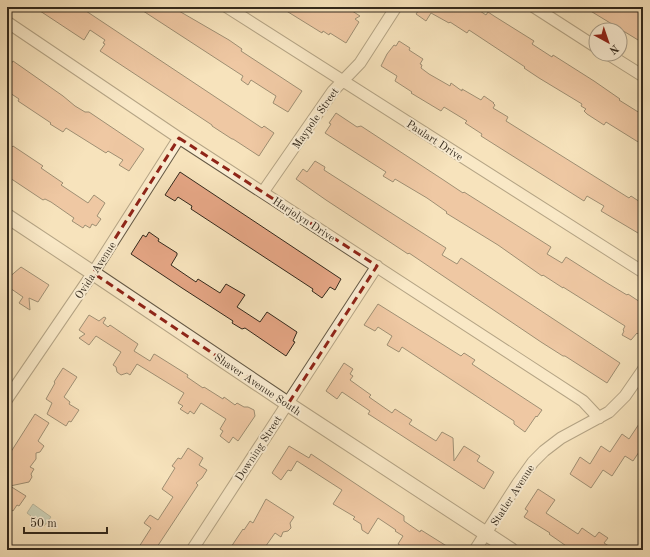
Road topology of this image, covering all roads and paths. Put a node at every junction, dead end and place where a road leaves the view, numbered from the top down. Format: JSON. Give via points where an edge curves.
{"nodes":[{"id":1,"x":227,"y":7,"type":"edge"},
{"id":2,"x":396,"y":7,"type":"edge"},
{"id":3,"x":534,"y":7,"type":"edge"},
{"id":4,"x":7,"y":22,"type":"edge"},
{"id":5,"x":588,"y":41,"type":"edge"},
{"id":6,"x":621,"y":62,"type":"edge"},
{"id":7,"x":643,"y":76,"type":"edge"},
{"id":8,"x":342,"y":81,"type":"junction"},
{"id":9,"x":179,"y":138,"type":"junction"},
{"id":10,"x":263,"y":192,"type":"junction"},
{"id":11,"x":7,"y":216,"type":"edge"},
{"id":12,"x":377,"y":266,"type":"junction"},
{"id":13,"x":643,"y":272,"type":"edge"},
{"id":14,"x":93,"y":273,"type":"junction"},
{"id":15,"x":643,"y":370,"type":"edge"},
{"id":16,"x":7,"y":399,"type":"edge"},
{"id":17,"x":288,"y":404,"type":"junction"},
{"id":18,"x":599,"y":418,"type":"junction"},
{"id":19,"x":486,"y":534,"type":"junction"},
{"id":20,"x":192,"y":550,"type":"edge"},
{"id":21,"x":475,"y":550,"type":"edge"},
{"id":22,"x":511,"y":550,"type":"edge"}],
"edges":[{"from":1,"to":8,"type":"street","name":"Paulart Drive"},
{"from":2,"to":8,"type":"street","name":"Maypole Street","via":[[360,63]]},
{"from":3,"to":5,"type":"street"},
{"from":4,"to":9,"type":"street","name":"Harjolyn Drive"},
{"from":6,"to":7,"type":"street"},
{"from":8,"to":10,"type":"street","name":"Maypole Street"},
{"from":8,"to":13,"type":"street","name":"Paulart Drive"},
{"from":9,"to":10,"type":"street","name":"Harjolyn Drive"},
{"from":9,"to":14,"type":"street","name":"Ovida Avenue"},
{"from":10,"to":12,"type":"street","name":"Harjolyn Drive"},
{"from":11,"to":14,"type":"street","name":"Shaver Avenue South"},
{"from":12,"to":17,"type":"street","name":"Downing Street"},
{"from":12,"to":18,"type":"street","name":"Harjolyn Drive","via":[[582,401]]},
{"from":14,"to":16,"type":"street","name":"Ovida Avenue"},
{"from":14,"to":17,"type":"street","name":"Shaver Avenue South"},
{"from":15,"to":18,"type":"street","name":"Statler Avenue","via":[[618,404]]},
{"from":17,"to":19,"type":"street","name":"Shaver Avenue South"},
{"from":17,"to":20,"type":"street","name":"Downing Street"},
{"from":18,"to":19,"type":"street","name":"Statler Avenue","via":[[561,438],[533,462]]},
{"from":19,"to":21,"type":"street","name":"Statler Avenue"},
{"from":19,"to":22,"type":"street","name":"Shaver Avenue South"}]}
